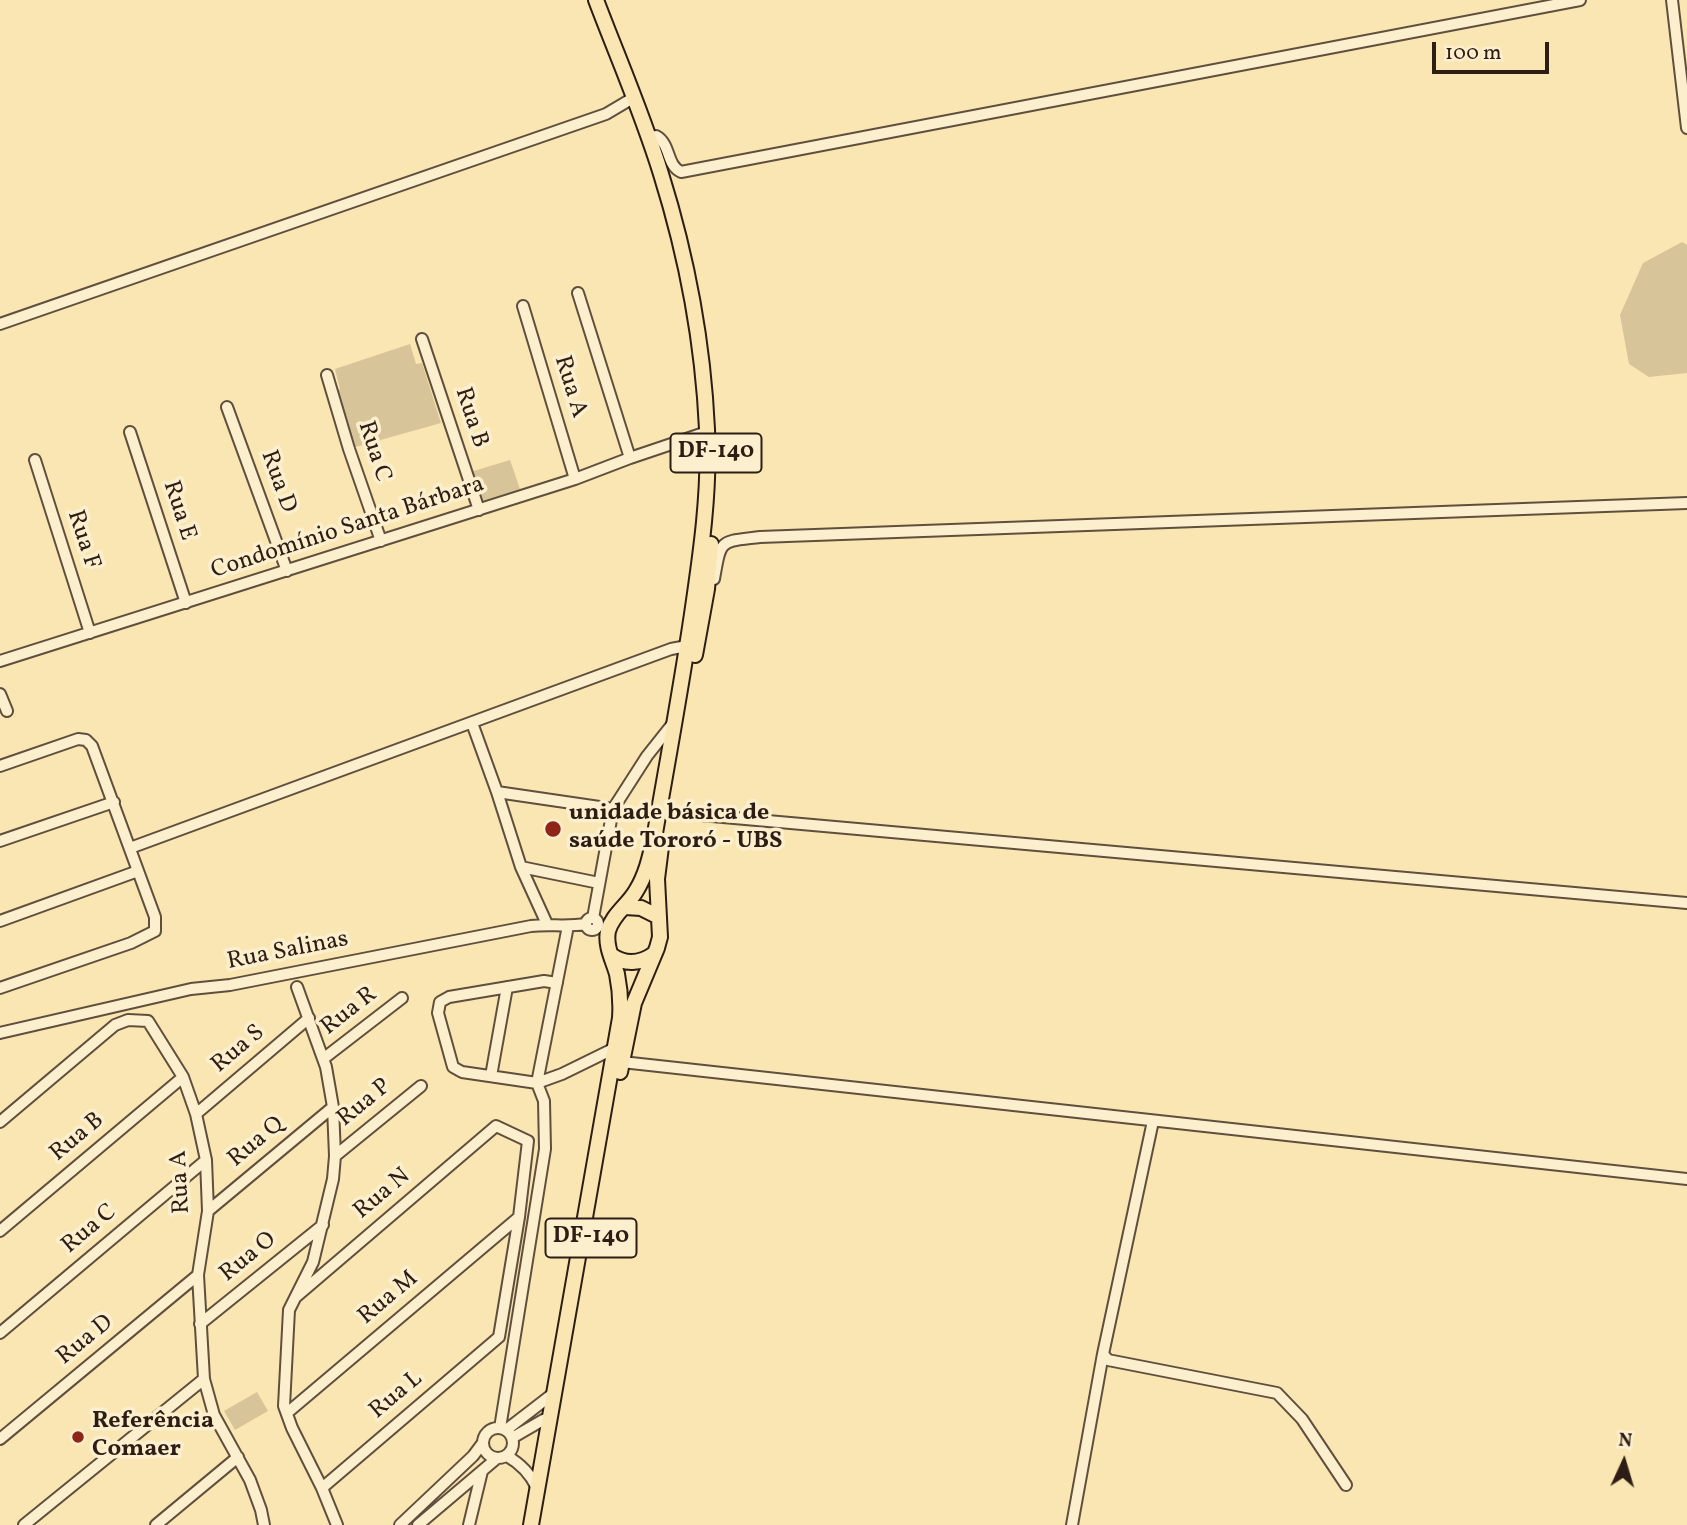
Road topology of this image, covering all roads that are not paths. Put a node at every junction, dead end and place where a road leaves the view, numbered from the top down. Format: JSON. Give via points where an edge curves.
{"nodes":[{"id":1,"x":596,"y":0,"type":"edge"},
{"id":2,"x":605,"y":0,"type":"edge"},
{"id":3,"x":1580,"y":0,"type":"edge"},
{"id":4,"x":1672,"y":0,"type":"edge"},
{"id":5,"x":633,"y":97,"type":"junction"},
{"id":6,"x":1687,"y":128,"type":"edge"},
{"id":7,"x":656,"y":136,"type":"junction"},
{"id":8,"x":579,"y":293,"type":"dead end"},
{"id":9,"x":523,"y":306,"type":"dead end"},
{"id":10,"x":0,"y":324,"type":"edge"},
{"id":11,"x":422,"y":339,"type":"dead end"},
{"id":12,"x":327,"y":375,"type":"dead end"},
{"id":13,"x":227,"y":407,"type":"dead end"},
{"id":14,"x":130,"y":432,"type":"dead end"},
{"id":15,"x":707,"y":432,"type":"junction"},
{"id":16,"x":630,"y":458,"type":"junction"},
{"id":17,"x":34,"y":460,"type":"dead end"},
{"id":18,"x":575,"y":479,"type":"junction"},
{"id":19,"x":1687,"y":503,"type":"edge"},
{"id":20,"x":479,"y":510,"type":"junction"},
{"id":21,"x":381,"y":541,"type":"junction"},
{"id":22,"x":287,"y":570,"type":"junction"},
{"id":23,"x":707,"y":589,"type":"junction"},
{"id":24,"x":186,"y":603,"type":"junction"},
{"id":25,"x":90,"y":633,"type":"junction"},
{"id":26,"x":687,"y":646,"type":"junction"},
{"id":27,"x":0,"y":662,"type":"edge"},
{"id":28,"x":0,"y":694,"type":"edge"},
{"id":29,"x":7,"y":712,"type":"dead end"},
{"id":30,"x":675,"y":720,"type":"junction"},
{"id":31,"x":472,"y":723,"type":"junction"},
{"id":32,"x":0,"y":766,"type":"edge"},
{"id":33,"x":497,"y":792,"type":"junction"},
{"id":34,"x":114,"y":802,"type":"junction"},
{"id":35,"x":613,"y":809,"type":"junction"},
{"id":36,"x":667,"y":812,"type":"junction"},
{"id":37,"x":0,"y":841,"type":"edge"},
{"id":38,"x":130,"y":848,"type":"junction"},
{"id":39,"x":521,"y":867,"type":"junction"},
{"id":40,"x":138,"y":871,"type":"junction"},
{"id":41,"x":599,"y":883,"type":"junction"},
{"id":42,"x":1687,"y":903,"type":"edge"},
{"id":43,"x":620,"y":911,"type":"junction"},
{"id":44,"x":659,"y":917,"type":"junction"},
{"id":45,"x":0,"y":920,"type":"edge"},
{"id":46,"x":592,"y":923,"type":"junction"},
{"id":47,"x":547,"y":924,"type":"junction"},
{"id":48,"x":568,"y":926,"type":"junction"},
{"id":49,"x":654,"y":954,"type":"junction"},
{"id":50,"x":611,"y":955,"type":"junction"},
{"id":51,"x":557,"y":983,"type":"junction"},
{"id":52,"x":297,"y":987,"type":"dead end"},
{"id":53,"x":507,"y":987,"type":"junction"},
{"id":54,"x":0,"y":988,"type":"edge"},
{"id":55,"x":402,"y":998,"type":"dead end"},
{"id":56,"x":309,"y":1018,"type":"junction"},
{"id":57,"x":0,"y":1033,"type":"edge"},
{"id":58,"x":615,"y":1048,"type":"junction"},
{"id":59,"x":323,"y":1059,"type":"junction"},
{"id":60,"x":622,"y":1062,"type":"junction"},
{"id":61,"x":491,"y":1076,"type":"junction"},
{"id":62,"x":183,"y":1077,"type":"junction"},
{"id":63,"x":537,"y":1083,"type":"junction"},
{"id":64,"x":421,"y":1086,"type":"dead end"},
{"id":65,"x":333,"y":1107,"type":"junction"},
{"id":66,"x":196,"y":1114,"type":"junction"},
{"id":67,"x":1153,"y":1121,"type":"junction"},
{"id":68,"x":0,"y":1122,"type":"edge"},
{"id":69,"x":335,"y":1156,"type":"junction"},
{"id":70,"x":206,"y":1160,"type":"junction"},
{"id":71,"x":1687,"y":1179,"type":"edge"},
{"id":72,"x":208,"y":1211,"type":"junction"},
{"id":73,"x":519,"y":1217,"type":"junction"},
{"id":74,"x":323,"y":1225,"type":"junction"},
{"id":75,"x":0,"y":1231,"type":"edge"},
{"id":76,"x":198,"y":1275,"type":"junction"},
{"id":77,"x":297,"y":1296,"type":"junction"},
{"id":78,"x":200,"y":1324,"type":"junction"},
{"id":79,"x":0,"y":1333,"type":"edge"},
{"id":80,"x":1103,"y":1354,"type":"junction"},
{"id":81,"x":204,"y":1379,"type":"junction"},
{"id":82,"x":554,"y":1394,"type":"junction"},
{"id":83,"x":287,"y":1413,"type":"junction"},
{"id":84,"x":550,"y":1418,"type":"junction"},
{"id":85,"x":506,"y":1432,"type":"junction"},
{"id":86,"x":0,"y":1439,"type":"edge"},
{"id":87,"x":482,"y":1444,"type":"junction"},
{"id":88,"x":238,"y":1457,"type":"junction"},
{"id":89,"x":501,"y":1458,"type":"junction"},
{"id":90,"x":482,"y":1471,"type":"junction"},
{"id":91,"x":447,"y":1480,"type":"junction"},
{"id":92,"x":1346,"y":1485,"type":"dead end"},
{"id":93,"x":323,"y":1488,"type":"junction"},
{"id":94,"x":537,"y":1488,"type":"junction"},
{"id":95,"x":457,"y":1492,"type":"junction"},
{"id":96,"x":429,"y":1516,"type":"junction"},
{"id":97,"x":24,"y":1525,"type":"edge"},
{"id":98,"x":156,"y":1525,"type":"edge"},
{"id":99,"x":264,"y":1525,"type":"edge"},
{"id":100,"x":337,"y":1525,"type":"edge"},
{"id":101,"x":400,"y":1525,"type":"edge"},
{"id":102,"x":418,"y":1525,"type":"edge"},
{"id":103,"x":438,"y":1525,"type":"edge"},
{"id":104,"x":469,"y":1525,"type":"edge"},
{"id":105,"x":531,"y":1525,"type":"edge"},
{"id":106,"x":540,"y":1525,"type":"edge"},
{"id":107,"x":1072,"y":1525,"type":"edge"}],
"edges":[{"from":1,"to":5,"type":"main road","number":"DF-140"},
{"from":2,"to":7,"type":"main road","number":"DF-140"},
{"from":3,"to":7,"type":"street","via":[[681,172]]},
{"from":4,"to":6,"type":"street"},
{"from":5,"to":10,"type":"street","via":[[606,114]]},
{"from":5,"to":15,"type":"main road","number":"DF-140","via":[[661,174],[684,260],[696,318]]},
{"from":7,"to":23,"type":"main road","number":"DF-140","via":[[692,257],[712,374],[716,487]]},
{"from":8,"to":16,"type":"street"},
{"from":9,"to":18,"type":"street","name":"Rua A"},
{"from":11,"to":20,"type":"street","name":"Rua B"},
{"from":12,"to":21,"type":"street","name":"Rua C"},
{"from":13,"to":22,"type":"street","name":"Rua D"},
{"from":14,"to":24,"type":"street","name":"Rua E"},
{"from":15,"to":16,"type":"street","name":"Condomínio Santa Bárbara"},
{"from":15,"to":26,"type":"main road","number":"DF-140","via":[[703,538]]},
{"from":16,"to":18,"type":"street","name":"Condomínio Santa Bárbara"},
{"from":17,"to":25,"type":"street","name":"Rua F"},
{"from":18,"to":20,"type":"street","name":"Condomínio Santa Bárbara"},
{"from":19,"to":23,"type":"street","via":[[760,537],[726,542],[718,553],[712,586]]},
{"from":20,"to":21,"type":"street","name":"Condomínio Santa Bárbara"},
{"from":21,"to":22,"type":"street","name":"Condomínio Santa Bárbara"},
{"from":22,"to":24,"type":"street","name":"Condomínio Santa Bárbara"},
{"from":23,"to":36,"type":"main road","number":"DF-140"},
{"from":24,"to":25,"type":"street","name":"Condomínio Santa Bárbara"},
{"from":25,"to":27,"type":"street","name":"Condomínio Santa Bárbara"},
{"from":26,"to":30,"type":"main road","number":"DF-140"},
{"from":26,"to":31,"type":"street"},
{"from":28,"to":29,"type":"street"},
{"from":30,"to":35,"type":"street"},
{"from":30,"to":43,"type":"main road","number":"DF-140","via":[[649,860]]},
{"from":31,"to":33,"type":"street"},
{"from":31,"to":38,"type":"street"},
{"from":32,"to":34,"type":"street","via":[[86,740],[93,746]]},
{"from":33,"to":35,"type":"street"},
{"from":33,"to":39,"type":"street"},
{"from":34,"to":37,"type":"street"},
{"from":34,"to":38,"type":"street"},
{"from":35,"to":41,"type":"street"},
{"from":36,"to":42,"type":"street"},
{"from":36,"to":44,"type":"main road","number":"DF-140","via":[[658,862]]},
{"from":38,"to":40,"type":"street"},
{"from":39,"to":41,"type":"street"},
{"from":39,"to":47,"type":"street"},
{"from":40,"to":45,"type":"street"},
{"from":40,"to":54,"type":"street","via":[[155,917],[155,931]]},
{"from":41,"to":46,"type":"street"},
{"from":43,"to":44,"type":"main road","via":[[641,908]]},
{"from":43,"to":46,"type":"street","name":"Rua Salinas"},
{"from":43,"to":50,"type":"main road","number":"DF-140","via":[[608,932]]},
{"from":44,"to":49,"type":"main road","number":"DF-140","via":[[660,937]]},
{"from":46,"to":48,"type":"street","name":"Rua Salinas"},
{"from":46,"to":50,"type":"street"},
{"from":47,"to":48,"type":"street","name":"Rua Salinas"},
{"from":47,"to":57,"type":"street","name":"Rua Salinas","via":[[191,989]]},
{"from":48,"to":51,"type":"street"},
{"from":49,"to":50,"type":"main road","via":[[633,962]]},
{"from":49,"to":60,"type":"main road","number":"DF-140","via":[[634,1003]]},
{"from":50,"to":58,"type":"main road","number":"DF-140","via":[[620,992]]},
{"from":51,"to":53,"type":"street"},
{"from":51,"to":63,"type":"street"},
{"from":52,"to":56,"type":"street"},
{"from":53,"to":61,"type":"street"},
{"from":53,"to":61,"type":"street","via":[[449,997],[440,1002],[438,1013],[453,1067]]},
{"from":55,"to":59,"type":"street","name":"Rua R"},
{"from":56,"to":59,"type":"street"},
{"from":56,"to":66,"type":"street","name":"Rua S"},
{"from":58,"to":63,"type":"street"},
{"from":58,"to":82,"type":"main road","number":"DF-140"},
{"from":59,"to":65,"type":"street"},
{"from":60,"to":67,"type":"street"},
{"from":60,"to":106,"type":"main road","number":"DF-140"},
{"from":61,"to":63,"type":"street"},
{"from":62,"to":66,"type":"street","name":"Rua A"},
{"from":62,"to":68,"type":"street","name":"Rua A","via":[[148,1021],[128,1020],[115,1025]]},
{"from":62,"to":75,"type":"street","name":"Rua B"},
{"from":63,"to":85,"type":"street","via":[[544,1101],[545,1149]]},
{"from":64,"to":69,"type":"street","name":"Rua P"},
{"from":65,"to":69,"type":"street"},
{"from":65,"to":72,"type":"street","name":"Rua Q"},
{"from":66,"to":70,"type":"street","name":"Rua A"},
{"from":67,"to":71,"type":"street"},
{"from":67,"to":80,"type":"street"},
{"from":69,"to":74,"type":"street"},
{"from":70,"to":72,"type":"street","name":"Rua A"},
{"from":70,"to":79,"type":"street","name":"Rua C"},
{"from":72,"to":76,"type":"street","name":"Rua A"},
{"from":73,"to":77,"type":"street","name":"Rua N","via":[[528,1141],[496,1126]]},
{"from":73,"to":83,"type":"street","name":"Rua M"},
{"from":73,"to":93,"type":"street","name":"Rua L","via":[[499,1337]]},
{"from":74,"to":77,"type":"street"},
{"from":74,"to":78,"type":"street","name":"Rua O"},
{"from":76,"to":78,"type":"street","name":"Rua A"},
{"from":76,"to":86,"type":"street","name":"Rua D"},
{"from":77,"to":83,"type":"street","via":[[289,1310]]},
{"from":78,"to":81,"type":"street","name":"Rua A"},
{"from":80,"to":92,"type":"street","via":[[1108,1360],[1277,1393],[1302,1419]]},
{"from":80,"to":107,"type":"street"},
{"from":81,"to":88,"type":"street","name":"Rua A","via":[[214,1415]]},
{"from":81,"to":97,"type":"street"},
{"from":82,"to":84,"type":"main road","number":"DF-140"},
{"from":82,"to":85,"type":"street"},
{"from":83,"to":93,"type":"street"},
{"from":84,"to":85,"type":"street"},
{"from":84,"to":94,"type":"main road","number":"DF-140"},
{"from":85,"to":87,"type":"street","via":[[494,1428],[485,1434]]},
{"from":85,"to":89,"type":"street","via":[[513,1448]]},
{"from":87,"to":89,"type":"street","via":[[486,1454]]},
{"from":87,"to":91,"type":"street"},
{"from":88,"to":98,"type":"street"},
{"from":88,"to":99,"type":"street","name":"Rua A"},
{"from":89,"to":90,"type":"street"},
{"from":89,"to":94,"type":"street","via":[[517,1462]]},
{"from":90,"to":95,"type":"street"},
{"from":90,"to":104,"type":"street"},
{"from":91,"to":95,"type":"street"},
{"from":91,"to":101,"type":"street"},
{"from":93,"to":100,"type":"street"},
{"from":94,"to":105,"type":"main road","number":"DF-140"},
{"from":95,"to":96,"type":"street"},
{"from":96,"to":102,"type":"street"},
{"from":96,"to":103,"type":"street"}]}
